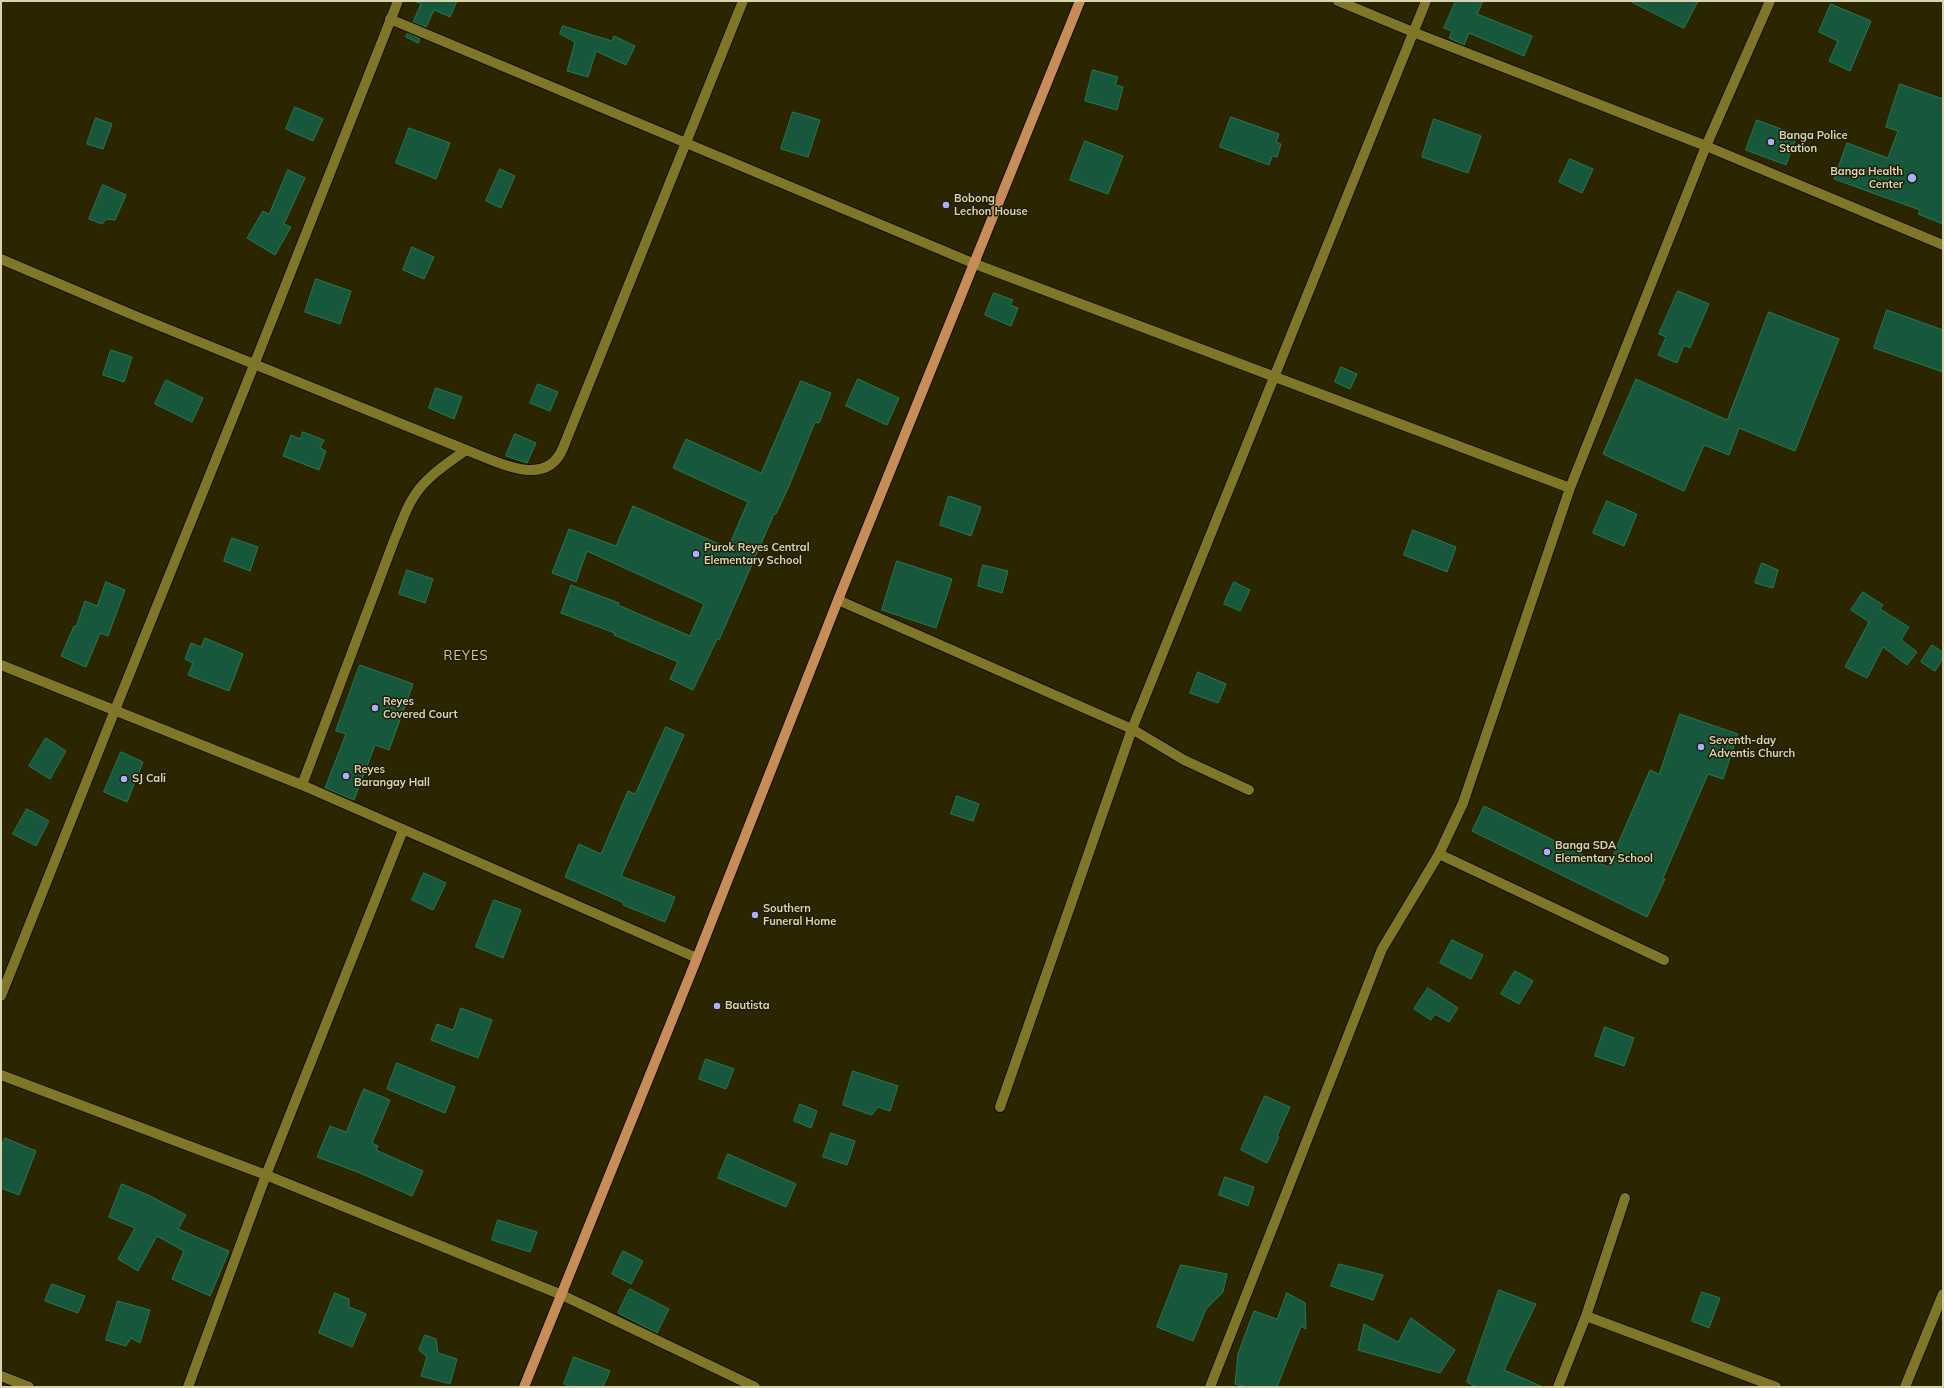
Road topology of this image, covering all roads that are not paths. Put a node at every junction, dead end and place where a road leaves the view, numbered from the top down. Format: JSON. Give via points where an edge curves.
{"nodes":[{"id":1,"x":398,"y":1,"type":"edge"},
{"id":2,"x":743,"y":1,"type":"edge"},
{"id":3,"x":1080,"y":1,"type":"edge"},
{"id":4,"x":1338,"y":1,"type":"edge"},
{"id":5,"x":1426,"y":1,"type":"edge"},
{"id":6,"x":1770,"y":1,"type":"edge"},
{"id":7,"x":390,"y":19,"type":"junction"},
{"id":8,"x":1413,"y":32,"type":"junction"},
{"id":9,"x":686,"y":142,"type":"junction"},
{"id":10,"x":1706,"y":146,"type":"junction"},
{"id":11,"x":1943,"y":245,"type":"edge"},
{"id":12,"x":1,"y":259,"type":"edge"},
{"id":13,"x":975,"y":264,"type":"junction"},
{"id":14,"x":254,"y":365,"type":"junction"},
{"id":15,"x":1273,"y":376,"type":"junction"},
{"id":16,"x":466,"y":450,"type":"junction"},
{"id":17,"x":1570,"y":488,"type":"junction"},
{"id":18,"x":838,"y":600,"type":"junction"},
{"id":19,"x":1,"y":665,"type":"edge"},
{"id":20,"x":114,"y":710,"type":"junction"},
{"id":21,"x":1132,"y":729,"type":"junction"},
{"id":22,"x":302,"y":785,"type":"junction"},
{"id":23,"x":1249,"y":790,"type":"dead end"},
{"id":24,"x":403,"y":830,"type":"junction"},
{"id":25,"x":1439,"y":854,"type":"junction"},
{"id":26,"x":697,"y":958,"type":"junction"},
{"id":27,"x":1664,"y":960,"type":"dead end"},
{"id":28,"x":1,"y":996,"type":"edge"},
{"id":29,"x":1,"y":1075,"type":"edge"},
{"id":30,"x":1000,"y":1107,"type":"dead end"},
{"id":31,"x":266,"y":1175,"type":"junction"},
{"id":32,"x":1625,"y":1198,"type":"dead end"},
{"id":33,"x":1943,"y":1294,"type":"edge"},
{"id":34,"x":562,"y":1295,"type":"junction"},
{"id":35,"x":1586,"y":1316,"type":"junction"},
{"id":36,"x":1,"y":1376,"type":"edge"},
{"id":37,"x":29,"y":1387,"type":"edge"},
{"id":38,"x":188,"y":1387,"type":"edge"},
{"id":39,"x":524,"y":1387,"type":"edge"},
{"id":40,"x":755,"y":1387,"type":"edge"},
{"id":41,"x":1210,"y":1387,"type":"edge"},
{"id":42,"x":1558,"y":1387,"type":"edge"},
{"id":43,"x":1776,"y":1387,"type":"edge"},
{"id":44,"x":1905,"y":1387,"type":"edge"}],
"edges":[{"from":1,"to":7,"type":"street"},
{"from":2,"to":9,"type":"street"},
{"from":3,"to":13,"type":"main road"},
{"from":4,"to":8,"type":"street"},
{"from":5,"to":8,"type":"street"},
{"from":6,"to":10,"type":"street"},
{"from":7,"to":9,"type":"street"},
{"from":7,"to":14,"type":"street"},
{"from":8,"to":10,"type":"street"},
{"from":8,"to":15,"type":"street"},
{"from":9,"to":13,"type":"street"},
{"from":9,"to":16,"type":"street","via":[[559,459],[535,471],[523,470]]},
{"from":10,"to":11,"type":"street"},
{"from":10,"to":17,"type":"street"},
{"from":12,"to":14,"type":"street"},
{"from":13,"to":15,"type":"street"},
{"from":13,"to":18,"type":"main road"},
{"from":14,"to":16,"type":"street"},
{"from":14,"to":20,"type":"street"},
{"from":15,"to":17,"type":"street"},
{"from":15,"to":21,"type":"street"},
{"from":16,"to":22,"type":"street","via":[[436,472],[412,498]]},
{"from":17,"to":25,"type":"street","via":[[1466,796]]},
{"from":18,"to":21,"type":"street"},
{"from":18,"to":26,"type":"main road"},
{"from":19,"to":20,"type":"street"},
{"from":20,"to":22,"type":"street"},
{"from":20,"to":28,"type":"street"},
{"from":21,"to":23,"type":"street","via":[[1184,760]]},
{"from":21,"to":30,"type":"street"},
{"from":22,"to":24,"type":"street"},
{"from":24,"to":26,"type":"street"},
{"from":24,"to":31,"type":"street"},
{"from":25,"to":27,"type":"street"},
{"from":25,"to":41,"type":"street","via":[[1382,949]]},
{"from":26,"to":34,"type":"main road"},
{"from":29,"to":31,"type":"street"},
{"from":31,"to":34,"type":"street"},
{"from":31,"to":38,"type":"street"},
{"from":32,"to":35,"type":"street"},
{"from":33,"to":44,"type":"street"},
{"from":34,"to":39,"type":"main road"},
{"from":34,"to":40,"type":"street"},
{"from":35,"to":42,"type":"street"},
{"from":35,"to":43,"type":"street"},
{"from":36,"to":37,"type":"street"}]}
